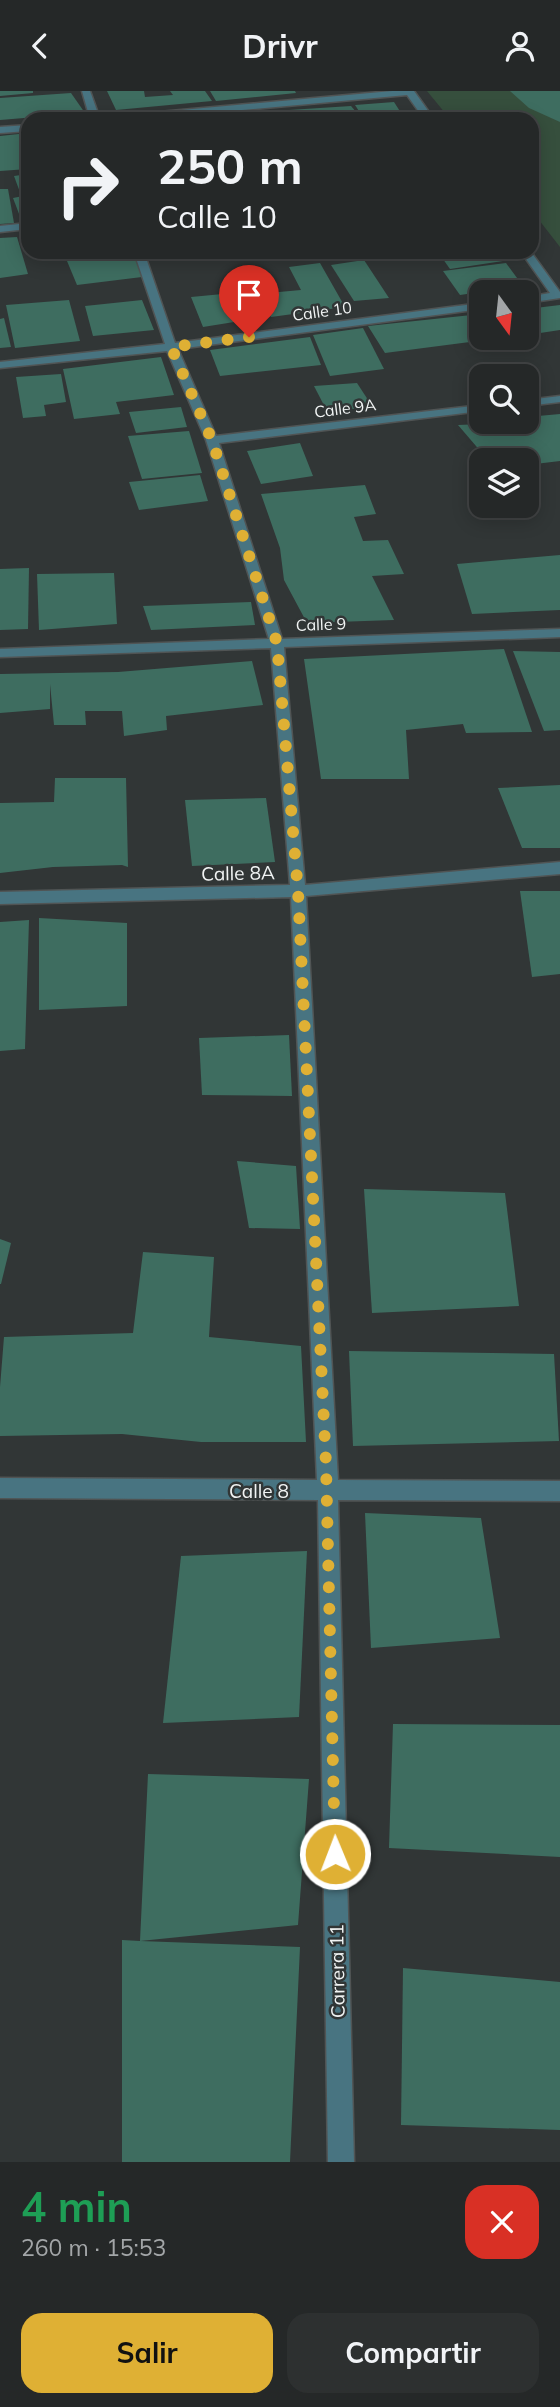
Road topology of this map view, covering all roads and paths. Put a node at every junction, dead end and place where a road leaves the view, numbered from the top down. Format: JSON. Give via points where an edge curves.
{"nodes":[{"id":1,"x":86,"y":91,"type":"edge"},
{"id":2,"x":409,"y":92,"type":"edge"},
{"id":3,"x":93,"y":112,"type":"edge"},
{"id":4,"x":191,"y":112,"type":"edge"},
{"id":5,"x":424,"y":112,"type":"edge"},
{"id":6,"x":21,"y":128,"type":"edge"},
{"id":7,"x":0,"y":130,"type":"edge"},
{"id":8,"x":21,"y":227,"type":"edge"},
{"id":9,"x":0,"y":229,"type":"edge"},
{"id":10,"x":141,"y":259,"type":"edge"},
{"id":11,"x":531,"y":259,"type":"edge"},
{"id":12,"x":559,"y":295,"type":"edge"},
{"id":13,"x":539,"y":298,"type":"edge"},
{"id":14,"x":469,"y":308,"type":"edge"},
{"id":15,"x":171,"y":347,"type":"junction"},
{"id":16,"x":0,"y":365,"type":"edge"},
{"id":17,"x":560,"y":399,"type":"edge"},
{"id":18,"x":539,"y":402,"type":"edge"},
{"id":19,"x":469,"y":409,"type":"edge"},
{"id":20,"x":212,"y":440,"type":"junction"},
{"id":21,"x":560,"y":633,"type":"edge"},
{"id":22,"x":277,"y":643,"type":"junction"},
{"id":23,"x":0,"y":653,"type":"edge"},
{"id":24,"x":560,"y":868,"type":"edge"},
{"id":25,"x":298,"y":891,"type":"junction"},
{"id":26,"x":0,"y":898,"type":"edge"},
{"id":27,"x":0,"y":1489,"type":"edge"},
{"id":28,"x":327,"y":1491,"type":"junction"},
{"id":29,"x":560,"y":1491,"type":"edge"},
{"id":30,"x":341,"y":2162,"type":"edge"}],
"edges":[{"from":1,"to":3,"type":"street"},
{"from":2,"to":4,"type":"street"},
{"from":2,"to":5,"type":"street"},
{"from":6,"to":7,"type":"street"},
{"from":8,"to":9,"type":"street"},
{"from":10,"to":15,"type":"street","name":"Carrera 11"},
{"from":11,"to":12,"type":"street"},
{"from":12,"to":13,"type":"street"},
{"from":14,"to":15,"type":"street","name":"Calle 10"},
{"from":15,"to":16,"type":"street","name":"Calle 10"},
{"from":15,"to":20,"type":"street","name":"Carrera 11"},
{"from":17,"to":18,"type":"street"},
{"from":19,"to":20,"type":"street","name":"Calle 9A"},
{"from":20,"to":22,"type":"street","name":"Carrera 11"},
{"from":21,"to":22,"type":"street","name":"Calle 9"},
{"from":22,"to":23,"type":"street","name":"Calle 9"},
{"from":22,"to":25,"type":"street","name":"Carrera 11"},
{"from":24,"to":25,"type":"street","name":"Calle 8A"},
{"from":25,"to":26,"type":"street","name":"Calle 8A"},
{"from":25,"to":28,"type":"street","name":"Carrera 11"},
{"from":27,"to":28,"type":"street","name":"Calle 8"},
{"from":28,"to":29,"type":"street","name":"Calle 8"},
{"from":28,"to":30,"type":"street","name":"Carrera 11"}]}
